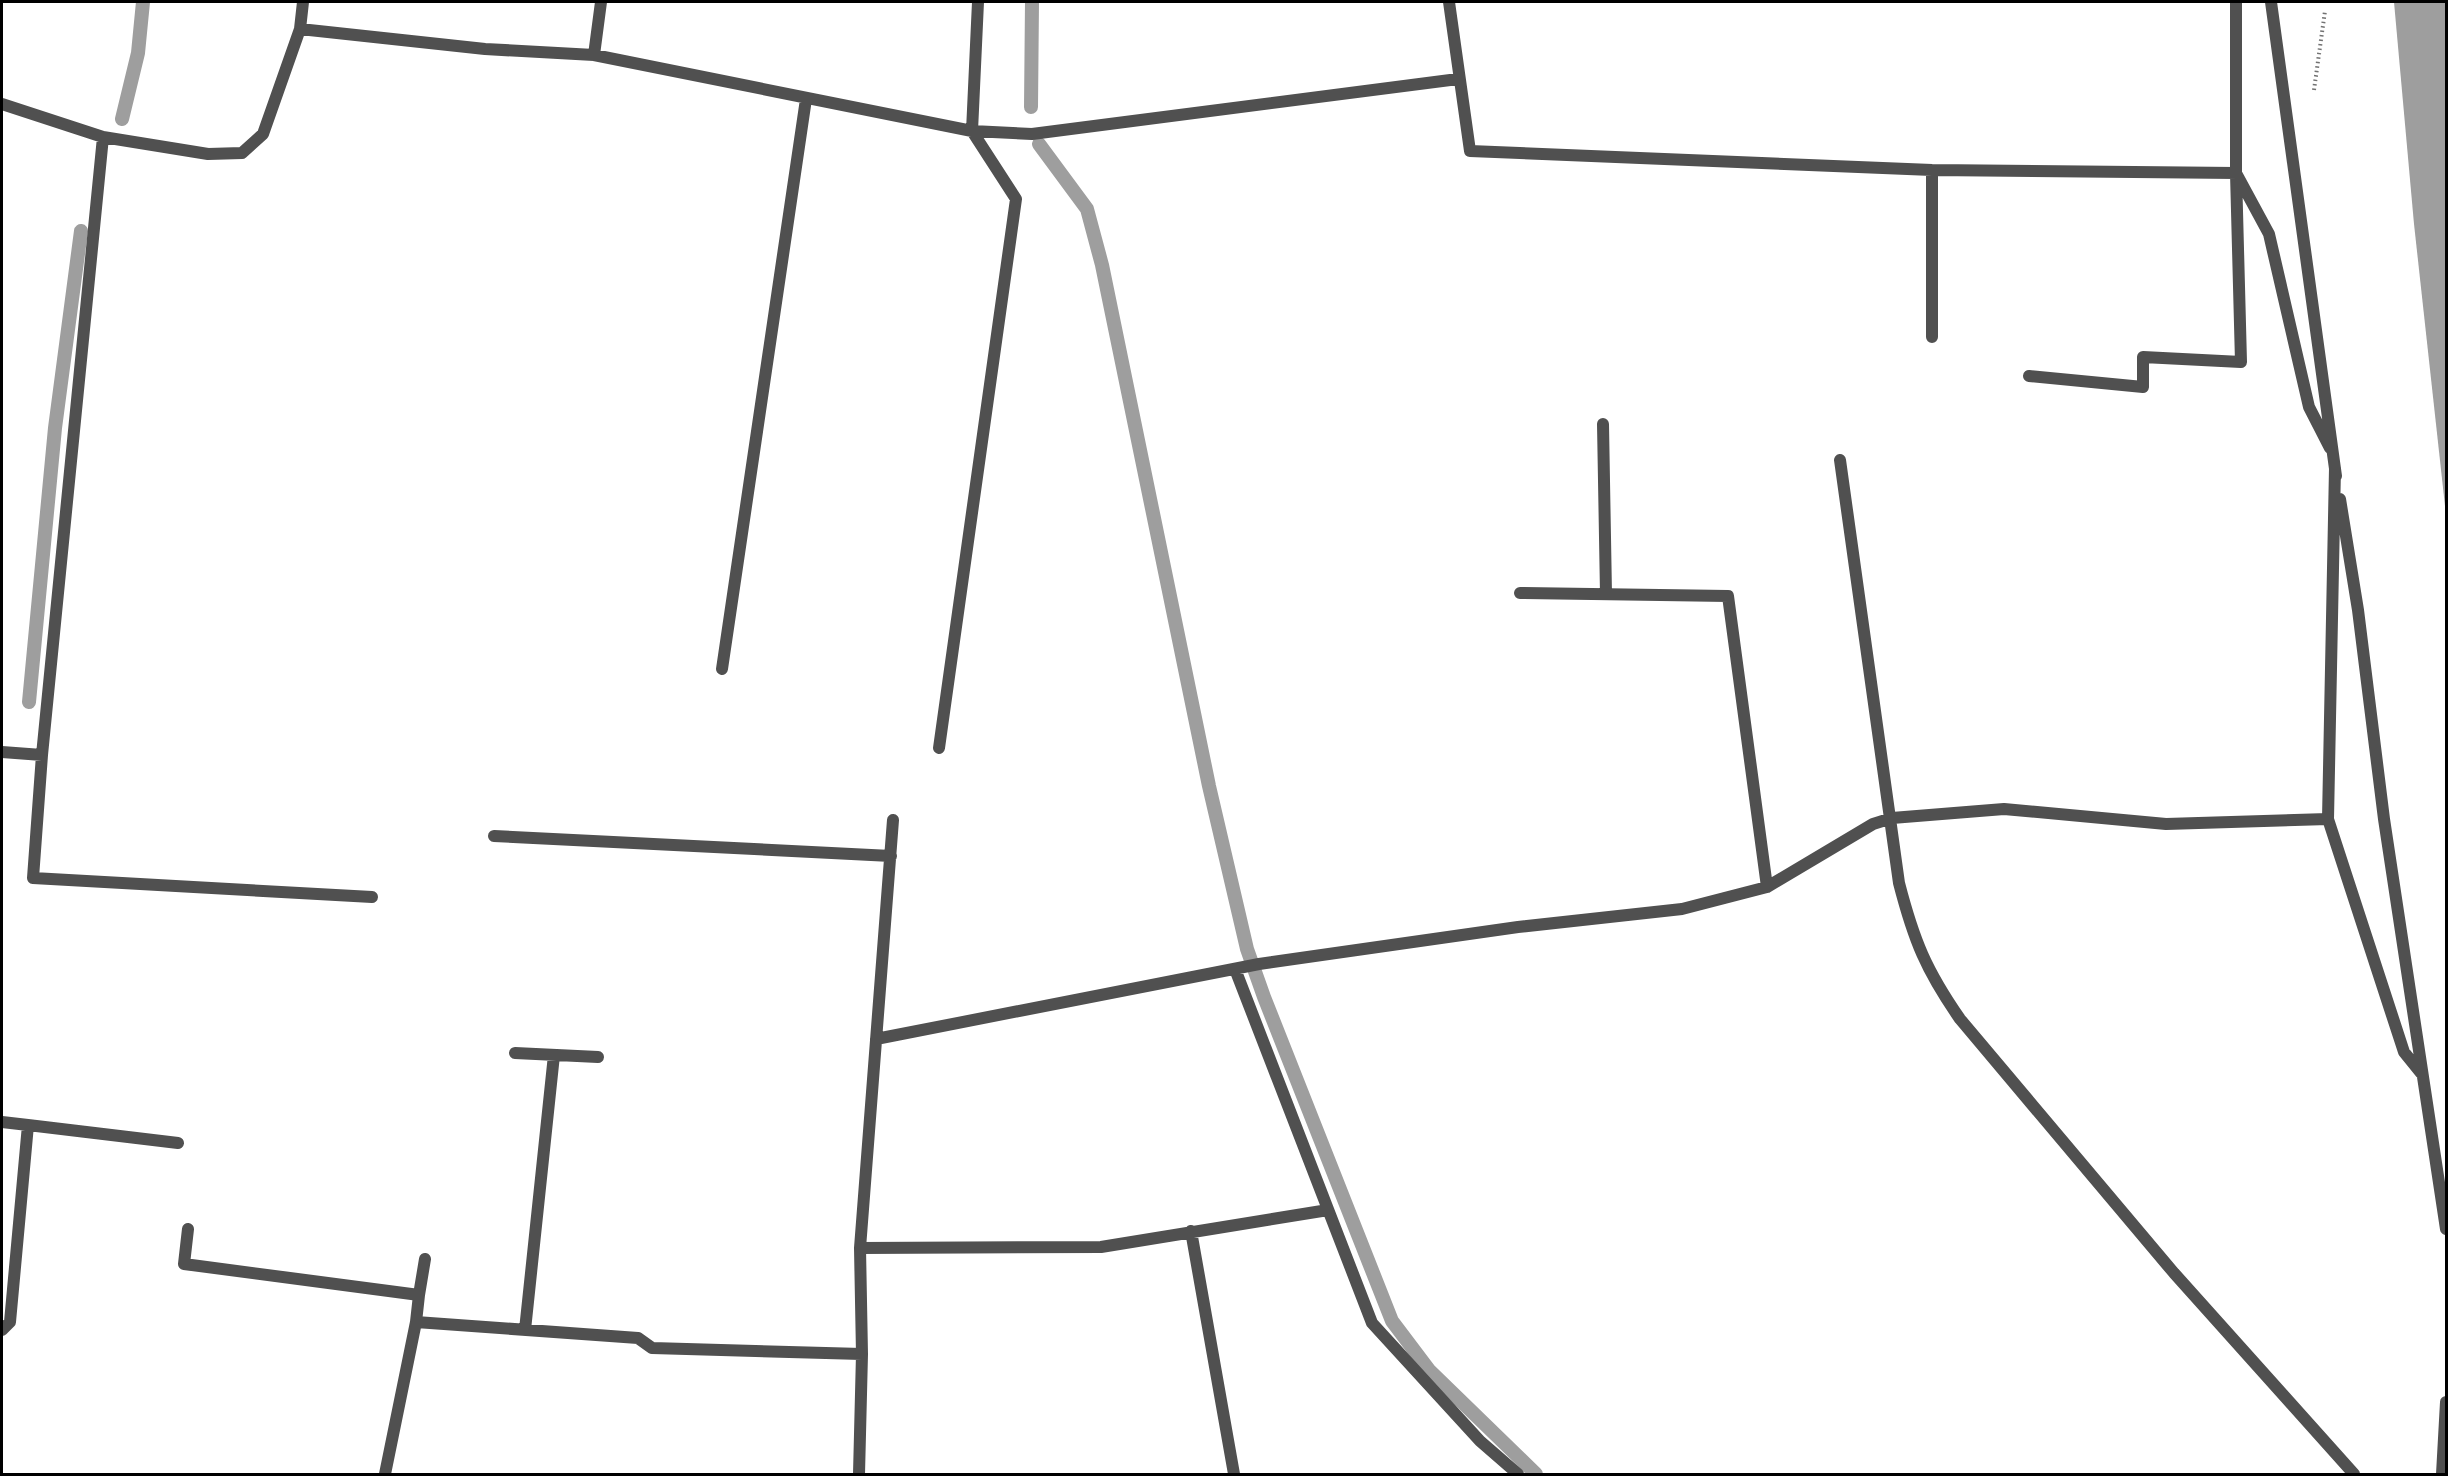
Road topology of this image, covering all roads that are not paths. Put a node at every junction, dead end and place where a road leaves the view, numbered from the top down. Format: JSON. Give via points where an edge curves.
{"nodes":[{"id":1,"x":303,"y":2,"type":"edge"},
{"id":2,"x":601,"y":2,"type":"edge"},
{"id":3,"x":978,"y":2,"type":"edge"},
{"id":4,"x":1449,"y":2,"type":"edge"},
{"id":5,"x":2236,"y":2,"type":"edge"},
{"id":6,"x":2271,"y":2,"type":"edge"},
{"id":7,"x":300,"y":28,"type":"junction"},
{"id":8,"x":594,"y":55,"type":"junction"},
{"id":9,"x":1458,"y":79,"type":"junction"},
{"id":10,"x":806,"y":99,"type":"junction"},
{"id":11,"x":2,"y":104,"type":"edge"},
{"id":12,"x":972,"y":132,"type":"junction"},
{"id":13,"x":104,"y":137,"type":"junction"},
{"id":14,"x":1932,"y":170,"type":"junction"},
{"id":15,"x":2236,"y":173,"type":"junction"},
{"id":16,"x":1932,"y":337,"type":"dead end"},
{"id":17,"x":2030,"y":376,"type":"dead end"},
{"id":18,"x":1603,"y":424,"type":"dead end"},
{"id":19,"x":1840,"y":460,"type":"dead end"},
{"id":20,"x":2335,"y":461,"type":"junction"},
{"id":21,"x":1520,"y":593,"type":"dead end"},
{"id":22,"x":1606,"y":594,"type":"junction"},
{"id":23,"x":722,"y":669,"type":"dead end"},
{"id":24,"x":939,"y":748,"type":"dead end"},
{"id":25,"x":2,"y":752,"type":"edge"},
{"id":26,"x":42,"y":755,"type":"junction"},
{"id":27,"x":1892,"y":818,"type":"junction"},
{"id":28,"x":2328,"y":819,"type":"junction"},
{"id":29,"x":893,"y":820,"type":"dead end"},
{"id":30,"x":494,"y":836,"type":"dead end"},
{"id":31,"x":891,"y":856,"type":"junction"},
{"id":32,"x":1767,"y":886,"type":"junction"},
{"id":33,"x":372,"y":897,"type":"dead end"},
{"id":34,"x":1235,"y":969,"type":"junction"},
{"id":35,"x":876,"y":1039,"type":"junction"},
{"id":36,"x":514,"y":1053,"type":"dead end"},
{"id":37,"x":554,"y":1055,"type":"junction"},
{"id":38,"x":598,"y":1057,"type":"dead end"},
{"id":39,"x":2422,"y":1075,"type":"junction"},
{"id":40,"x":2,"y":1122,"type":"edge"},
{"id":41,"x":28,"y":1125,"type":"junction"},
{"id":42,"x":178,"y":1143,"type":"dead end"},
{"id":43,"x":1328,"y":1210,"type":"junction"},
{"id":44,"x":188,"y":1229,"type":"dead end"},
{"id":45,"x":2446,"y":1229,"type":"edge"},
{"id":46,"x":1191,"y":1231,"type":"junction"},
{"id":47,"x":860,"y":1248,"type":"junction"},
{"id":48,"x":425,"y":1259,"type":"dead end"},
{"id":49,"x":419,"y":1296,"type":"junction"},
{"id":50,"x":416,"y":1322,"type":"junction"},
{"id":51,"x":2,"y":1330,"type":"edge"},
{"id":52,"x":525,"y":1330,"type":"junction"},
{"id":53,"x":862,"y":1354,"type":"junction"},
{"id":54,"x":2446,"y":1401,"type":"edge"},
{"id":55,"x":385,"y":1474,"type":"edge"},
{"id":56,"x":859,"y":1474,"type":"edge"},
{"id":57,"x":1234,"y":1474,"type":"edge"},
{"id":58,"x":1518,"y":1474,"type":"edge"},
{"id":59,"x":2354,"y":1474,"type":"edge"},
{"id":60,"x":2442,"y":1474,"type":"edge"}],
"edges":[{"from":1,"to":7,"type":"street"},
{"from":2,"to":8,"type":"street"},
{"from":3,"to":12,"type":"street"},
{"from":4,"to":9,"type":"street"},
{"from":5,"to":15,"type":"street"},
{"from":6,"to":20,"type":"street"},
{"from":7,"to":8,"type":"street","via":[[485,49]]},
{"from":7,"to":13,"type":"street","via":[[263,134],[242,153],[208,154]]},
{"from":8,"to":10,"type":"street"},
{"from":9,"to":12,"type":"street","via":[[1032,134]]},
{"from":9,"to":14,"type":"street","via":[[1470,151]]},
{"from":10,"to":12,"type":"street"},
{"from":10,"to":23,"type":"street"},
{"from":11,"to":13,"type":"street"},
{"from":12,"to":24,"type":"street","via":[[1016,199]]},
{"from":13,"to":26,"type":"street"},
{"from":14,"to":15,"type":"street"},
{"from":14,"to":16,"type":"street"},
{"from":15,"to":17,"type":"street","via":[[2241,362],[2143,357],[2143,387]]},
{"from":15,"to":20,"type":"street","via":[[2269,234],[2309,407]]},
{"from":18,"to":22,"type":"street"},
{"from":19,"to":27,"type":"street"},
{"from":20,"to":28,"type":"street"},
{"from":20,"to":39,"type":"street"},
{"from":21,"to":22,"type":"street"},
{"from":22,"to":32,"type":"street","via":[[1728,596]]},
{"from":25,"to":26,"type":"street"},
{"from":26,"to":33,"type":"street","via":[[33,878]]},
{"from":27,"to":28,"type":"street","via":[[2004,809],[2166,824]]},
{"from":27,"to":32,"type":"street","via":[[1874,824]]},
{"from":27,"to":59,"type":"street","via":[[1899,883],[1912,934],[1932,979],[1959,1020],[2174,1273]]},
{"from":28,"to":39,"type":"street","via":[[2404,1052]]},
{"from":29,"to":31,"type":"street"},
{"from":30,"to":31,"type":"street"},
{"from":31,"to":35,"type":"street"},
{"from":32,"to":34,"type":"street","via":[[1682,909],[1518,927]]},
{"from":34,"to":35,"type":"street"},
{"from":34,"to":43,"type":"street"},
{"from":35,"to":47,"type":"street"},
{"from":36,"to":37,"type":"street"},
{"from":37,"to":38,"type":"street"},
{"from":37,"to":52,"type":"street"},
{"from":39,"to":45,"type":"street"},
{"from":40,"to":41,"type":"street"},
{"from":41,"to":42,"type":"street"},
{"from":41,"to":51,"type":"street","via":[[10,1322]]},
{"from":43,"to":46,"type":"street"},
{"from":43,"to":58,"type":"street","via":[[1372,1323],[1480,1441]]},
{"from":44,"to":49,"type":"street","via":[[184,1264]]},
{"from":46,"to":47,"type":"street","via":[[1101,1247]]},
{"from":46,"to":57,"type":"street"},
{"from":47,"to":53,"type":"street"},
{"from":48,"to":49,"type":"street"},
{"from":49,"to":50,"type":"street"},
{"from":50,"to":52,"type":"street"},
{"from":50,"to":55,"type":"street"},
{"from":52,"to":53,"type":"street","via":[[638,1338],[652,1348]]},
{"from":53,"to":56,"type":"street"},
{"from":54,"to":60,"type":"street"}]}
